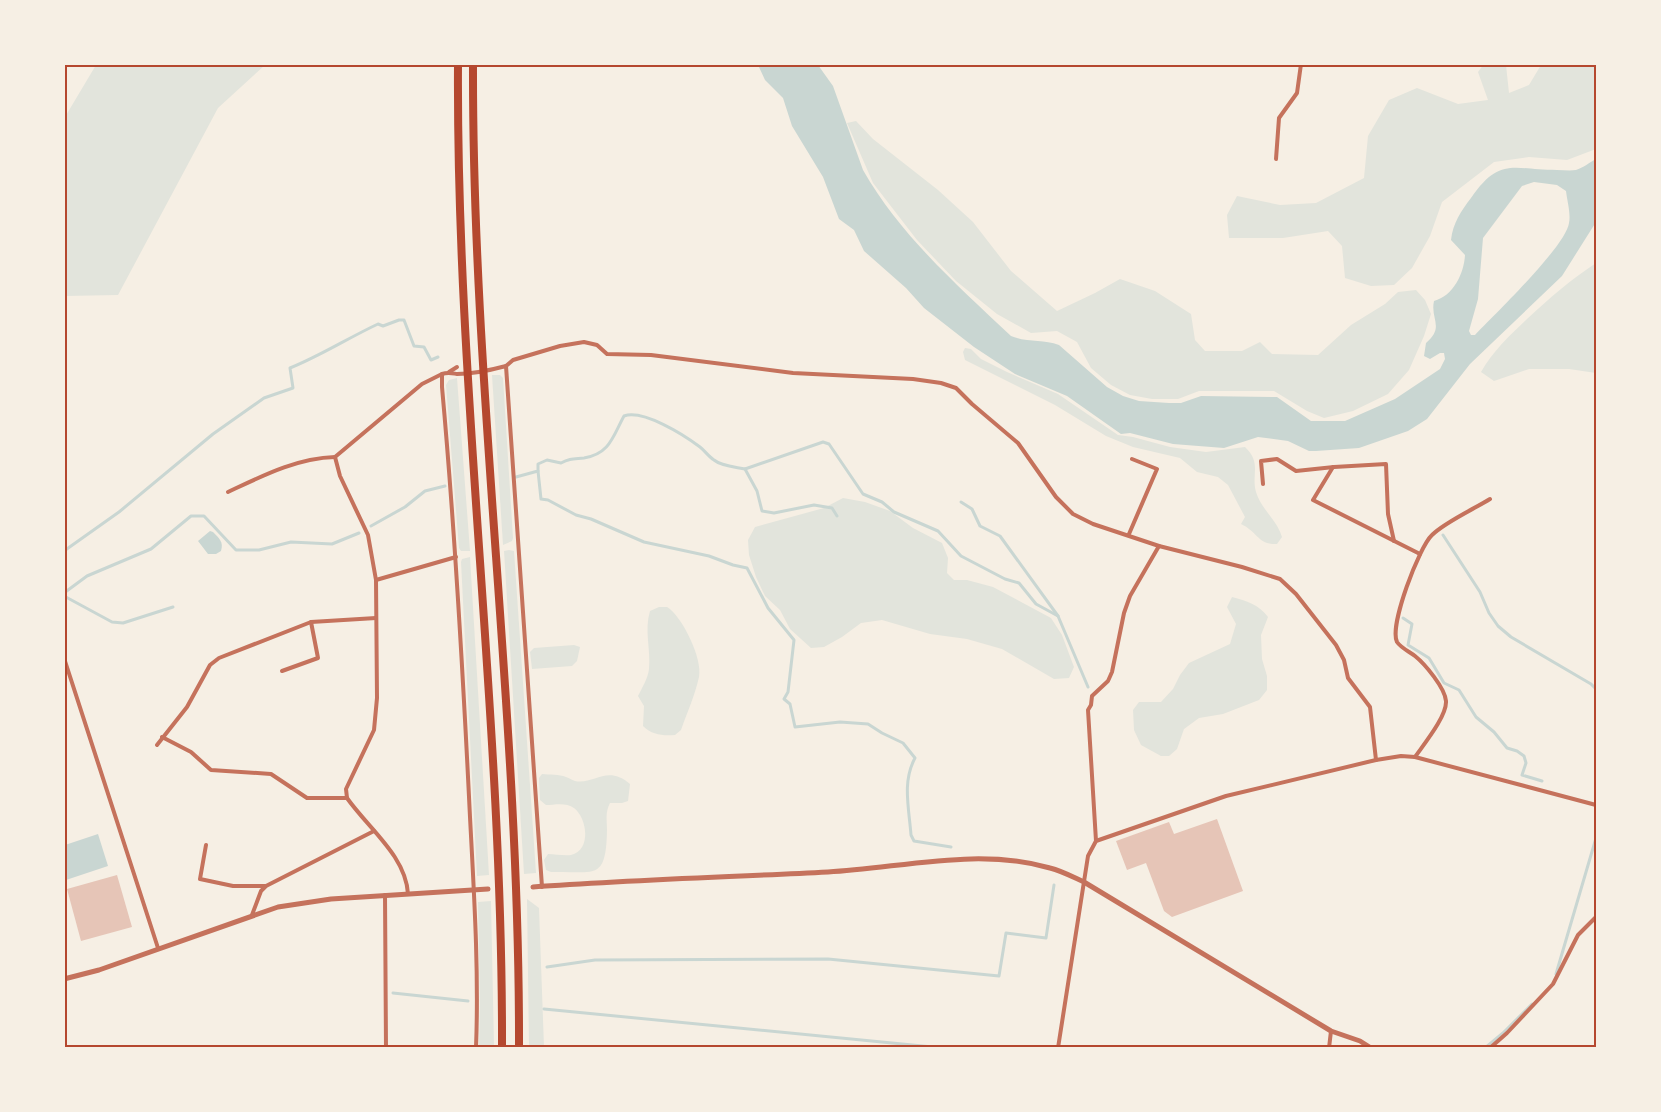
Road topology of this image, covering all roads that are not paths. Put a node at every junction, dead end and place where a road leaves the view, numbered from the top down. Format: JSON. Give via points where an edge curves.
{"nodes":[{"id":1,"x":458,"y":64,"type":"edge"},
{"id":2,"x":473,"y":64,"type":"edge"},
{"id":3,"x":1301,"y":64,"type":"edge"},
{"id":4,"x":1276,"y":159,"type":"dead end"},
{"id":5,"x":506,"y":366,"type":"junction"},
{"id":6,"x":457,"y":367,"type":"dead end"},
{"id":7,"x":448,"y":372,"type":"junction"},
{"id":8,"x":442,"y":374,"type":"junction"},
{"id":9,"x":335,"y":457,"type":"junction"},
{"id":10,"x":1132,"y":459,"type":"dead end"},
{"id":11,"x":1334,"y":466,"type":"junction"},
{"id":12,"x":1263,"y":484,"type":"dead end"},
{"id":13,"x":228,"y":492,"type":"dead end"},
{"id":14,"x":1490,"y":499,"type":"dead end"},
{"id":15,"x":1129,"y":534,"type":"junction"},
{"id":16,"x":1394,"y":541,"type":"junction"},
{"id":17,"x":1159,"y":546,"type":"junction"},
{"id":18,"x":1420,"y":554,"type":"junction"},
{"id":19,"x":456,"y":557,"type":"junction"},
{"id":20,"x":376,"y":580,"type":"junction"},
{"id":21,"x":376,"y":618,"type":"junction"},
{"id":22,"x":311,"y":622,"type":"junction"},
{"id":23,"x":64,"y":658,"type":"edge"},
{"id":24,"x":282,"y":671,"type":"dead end"},
{"id":25,"x":162,"y":737,"type":"junction"},
{"id":26,"x":157,"y":744,"type":"dead end"},
{"id":27,"x":1415,"y":756,"type":"junction"},
{"id":28,"x":1376,"y":760,"type":"junction"},
{"id":29,"x":347,"y":798,"type":"junction"},
{"id":30,"x":1596,"y":805,"type":"edge"},
{"id":31,"x":374,"y":831,"type":"junction"},
{"id":32,"x":1096,"y":841,"type":"junction"},
{"id":33,"x":206,"y":845,"type":"dead end"},
{"id":34,"x":1084,"y":882,"type":"junction"},
{"id":35,"x":266,"y":886,"type":"junction"},
{"id":36,"x":542,"y":886,"type":"junction"},
{"id":37,"x":533,"y":887,"type":"dead end"},
{"id":38,"x":488,"y":889,"type":"dead end"},
{"id":39,"x":475,"y":890,"type":"junction"},
{"id":40,"x":408,"y":894,"type":"junction"},
{"id":41,"x":384,"y":895,"type":"junction"},
{"id":42,"x":252,"y":915,"type":"junction"},
{"id":43,"x":1596,"y":917,"type":"edge"},
{"id":44,"x":158,"y":948,"type":"junction"},
{"id":45,"x":64,"y":980,"type":"edge"},
{"id":46,"x":1331,"y":1030,"type":"junction"},
{"id":47,"x":386,"y":1047,"type":"edge"},
{"id":48,"x":476,"y":1047,"type":"edge"},
{"id":49,"x":502,"y":1047,"type":"edge"},
{"id":50,"x":519,"y":1047,"type":"edge"},
{"id":51,"x":1058,"y":1047,"type":"edge"},
{"id":52,"x":1329,"y":1047,"type":"edge"},
{"id":53,"x":1371,"y":1047,"type":"edge"},
{"id":54,"x":1490,"y":1047,"type":"edge"}],
"edges":[{"from":1,"to":49,"type":"highway","via":[[459,212],[495,769]]},
{"from":2,"to":50,"type":"highway","via":[[474,212],[516,875]]},
{"from":3,"to":4,"type":"street","via":[[1297,93],[1279,118]]},
{"from":5,"to":7,"type":"street","via":[[468,373]]},
{"from":5,"to":15,"type":"street","via":[[513,360],[585,342],[597,345],[607,354],[651,355],[793,373],[940,382],[956,388],[1018,443],[1056,497],[1073,514]]},
{"from":5,"to":36,"type":"street"},
{"from":6,"to":7,"type":"street"},
{"from":7,"to":8,"type":"street"},
{"from":8,"to":9,"type":"street","via":[[422,384]]},
{"from":8,"to":19,"type":"street"},
{"from":9,"to":13,"type":"street","via":[[272,471]]},
{"from":9,"to":20,"type":"street","via":[[340,476],[369,535]]},
{"from":10,"to":15,"type":"street","via":[[1157,469]]},
{"from":11,"to":12,"type":"street","via":[[1296,471],[1276,459],[1261,461]]},
{"from":11,"to":16,"type":"street","via":[[1314,500]]},
{"from":11,"to":16,"type":"street","via":[[1386,464],[1388,514]]},
{"from":14,"to":18,"type":"street","via":[[1434,533]]},
{"from":15,"to":17,"type":"street"},
{"from":16,"to":18,"type":"street"},
{"from":17,"to":28,"type":"street","via":[[1280,579],[1296,594],[1336,645],[1348,678],[1370,707]]},
{"from":17,"to":32,"type":"street","via":[[1130,596],[1112,672],[1092,696],[1088,710]]},
{"from":18,"to":27,"type":"street","via":[[1398,614],[1396,635],[1398,643],[1418,658],[1440,685],[1446,701],[1442,716]]},
{"from":19,"to":20,"type":"street"},
{"from":19,"to":39,"type":"street"},
{"from":20,"to":21,"type":"street"},
{"from":21,"to":22,"type":"street"},
{"from":21,"to":29,"type":"street","via":[[374,730],[346,789]]},
{"from":22,"to":24,"type":"street","via":[[318,658]]},
{"from":22,"to":25,"type":"street","via":[[219,658],[210,665],[187,707]]},
{"from":23,"to":44,"type":"street"},
{"from":25,"to":26,"type":"street"},
{"from":25,"to":29,"type":"street","via":[[192,752],[211,770],[271,774],[307,798]]},
{"from":27,"to":28,"type":"street"},
{"from":27,"to":30,"type":"street"},
{"from":28,"to":32,"type":"street","via":[[1226,796]]},
{"from":29,"to":31,"type":"street"},
{"from":31,"to":35,"type":"street"},
{"from":31,"to":40,"type":"street","via":[[400,865],[408,882]]},
{"from":32,"to":34,"type":"street","via":[[1088,856]]},
{"from":33,"to":35,"type":"street","via":[[200,879],[233,886]]},
{"from":34,"to":36,"type":"street","via":[[1051,868],[1022,862],[956,860],[844,871]]},
{"from":34,"to":46,"type":"street"},
{"from":34,"to":51,"type":"street"},
{"from":35,"to":42,"type":"street"},
{"from":36,"to":37,"type":"street"},
{"from":38,"to":39,"type":"street"},
{"from":39,"to":40,"type":"street"},
{"from":39,"to":48,"type":"street"},
{"from":40,"to":41,"type":"street"},
{"from":41,"to":42,"type":"street","via":[[309,901]]},
{"from":41,"to":47,"type":"street"},
{"from":42,"to":44,"type":"street"},
{"from":43,"to":54,"type":"street","via":[[1578,935],[1552,984]]},
{"from":44,"to":45,"type":"street"},
{"from":46,"to":52,"type":"street"},
{"from":46,"to":53,"type":"street"}]}
